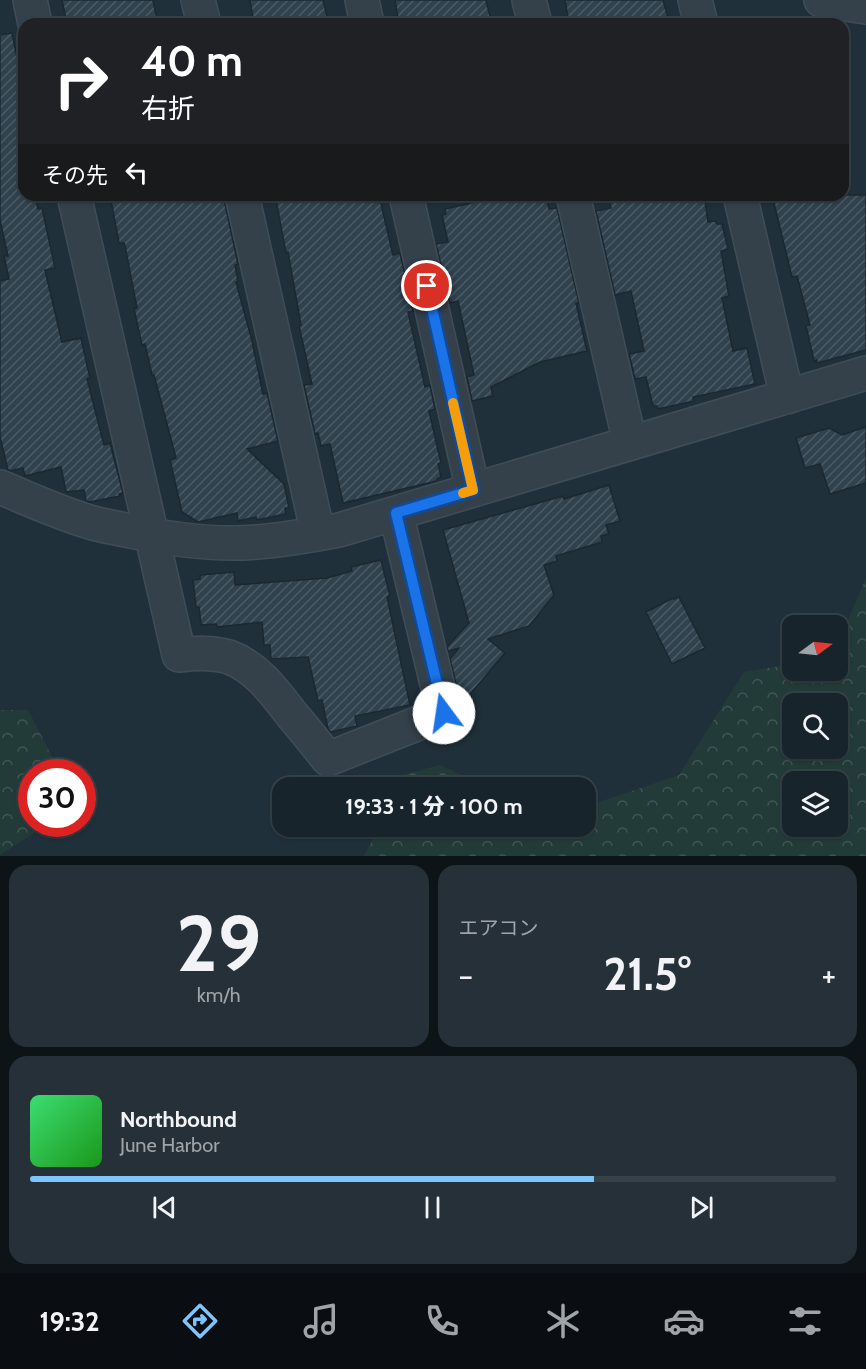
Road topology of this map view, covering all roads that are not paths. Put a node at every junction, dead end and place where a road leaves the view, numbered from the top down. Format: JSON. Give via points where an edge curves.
{"nodes":[{"id":1,"x":30,"y":0,"type":"edge"},
{"id":2,"x":198,"y":0,"type":"edge"},
{"id":3,"x":362,"y":0,"type":"edge"},
{"id":4,"x":529,"y":0,"type":"edge"},
{"id":5,"x":695,"y":0,"type":"edge"},
{"id":6,"x":821,"y":0,"type":"edge"},
{"id":7,"x":865,"y":12,"type":"edge"},
{"id":8,"x":34,"y":18,"type":"edge"},
{"id":9,"x":202,"y":18,"type":"edge"},
{"id":10,"x":366,"y":18,"type":"edge"},
{"id":11,"x":533,"y":18,"type":"edge"},
{"id":12,"x":700,"y":18,"type":"edge"},
{"id":13,"x":75,"y":201,"type":"edge"},
{"id":14,"x":243,"y":201,"type":"edge"},
{"id":15,"x":407,"y":201,"type":"edge"},
{"id":16,"x":574,"y":201,"type":"edge"},
{"id":17,"x":741,"y":201,"type":"edge"},
{"id":18,"x":866,"y":373,"type":"edge"},
{"id":19,"x":787,"y":397,"type":"junction"},
{"id":20,"x":630,"y":443,"type":"junction"},
{"id":21,"x":0,"y":487,"type":"edge"},
{"id":22,"x":473,"y":490,"type":"junction"},
{"id":23,"x":396,"y":513,"type":"junction"},
{"id":24,"x":318,"y":534,"type":"junction"},
{"id":25,"x":151,"y":535,"type":"junction"}],
"edges":[{"from":1,"to":8,"type":"street"},
{"from":2,"to":9,"type":"street"},
{"from":3,"to":10,"type":"street"},
{"from":4,"to":11,"type":"street"},
{"from":5,"to":12,"type":"street"},
{"from":6,"to":7,"type":"street"},
{"from":13,"to":25,"type":"street"},
{"from":14,"to":24,"type":"street"},
{"from":15,"to":22,"type":"street"},
{"from":16,"to":20,"type":"street"},
{"from":17,"to":19,"type":"street"},
{"from":18,"to":19,"type":"street"},
{"from":19,"to":20,"type":"street"},
{"from":20,"to":22,"type":"street"},
{"from":21,"to":25,"type":"street","via":[[90,522]]},
{"from":22,"to":23,"type":"street"},
{"from":23,"to":24,"type":"street"},
{"from":23,"to":25,"type":"street","via":[[444,713],[328,759],[271,689],[244,664],[203,652],[178,655]]},
{"from":24,"to":25,"type":"street","via":[[256,542]]}]}
